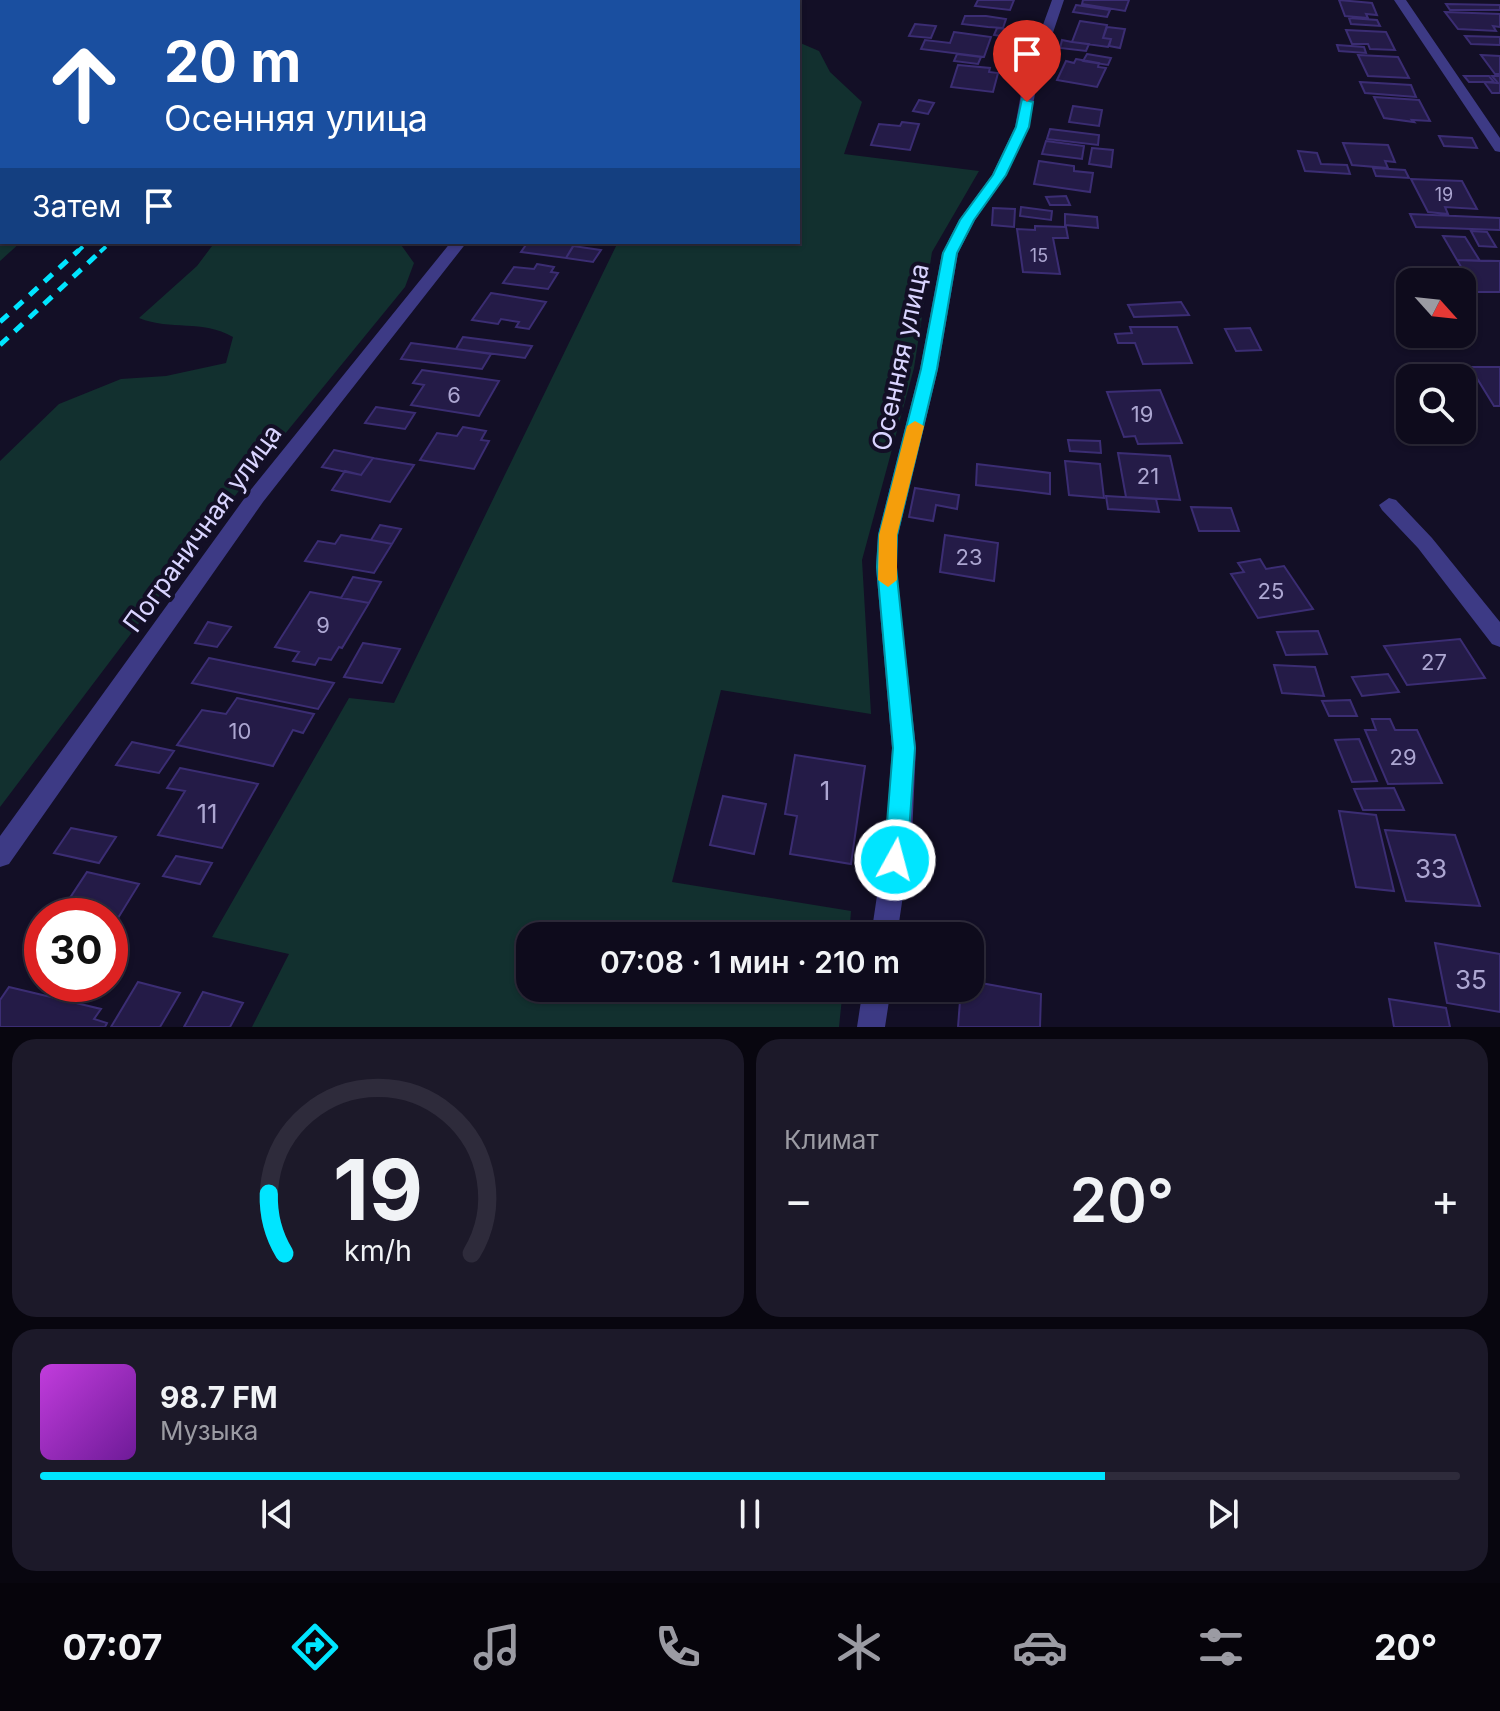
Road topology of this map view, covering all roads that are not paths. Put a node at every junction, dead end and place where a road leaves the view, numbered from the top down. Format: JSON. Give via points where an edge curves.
{"nodes":[{"id":1,"x":1058,"y":0,"type":"edge"},
{"id":2,"x":1400,"y":0,"type":"edge"},
{"id":3,"x":1500,"y":148,"type":"edge"},
{"id":4,"x":457,"y":244,"type":"edge"},
{"id":5,"x":1389,"y":505,"type":"dead end"},
{"id":6,"x":1500,"y":638,"type":"edge"},
{"id":7,"x":0,"y":856,"type":"edge"},
{"id":8,"x":886,"y":922,"type":"edge"},
{"id":9,"x":875,"y":1002,"type":"edge"},
{"id":10,"x":871,"y":1027,"type":"edge"}],
"edges":[{"from":1,"to":8,"type":"street","name":"Осенняя улица","via":[[1031,77],[1022,127],[950,253],[929,369],[888,535],[886,567],[904,748]]},
{"from":2,"to":3,"type":"street"},
{"from":4,"to":7,"type":"street","name":"Пограничная улица","via":[[256,497]]},
{"from":5,"to":6,"type":"street"},
{"from":9,"to":10,"type":"street"}]}
